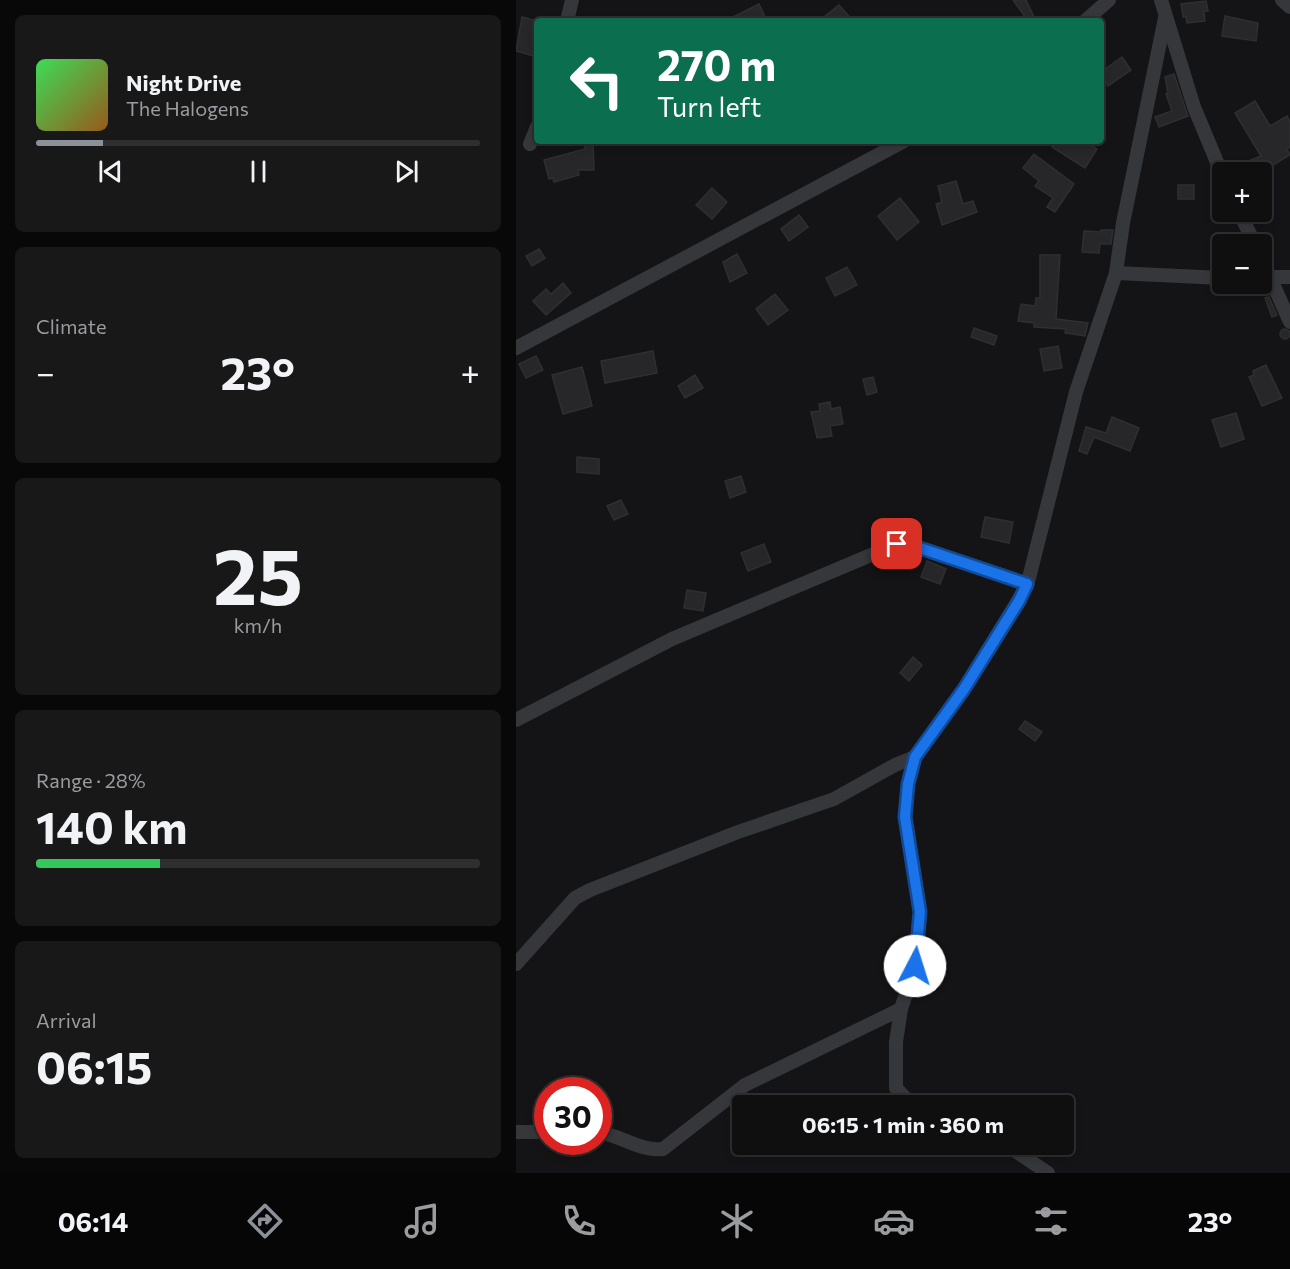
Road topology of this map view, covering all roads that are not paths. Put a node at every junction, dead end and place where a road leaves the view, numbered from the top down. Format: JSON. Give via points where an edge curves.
{"nodes":[{"id":1,"x":572,"y":0,"type":"edge"},
{"id":2,"x":1109,"y":0,"type":"edge"},
{"id":3,"x":1161,"y":0,"type":"edge"},
{"id":4,"x":1282,"y":0,"type":"edge"},
{"id":5,"x":1290,"y":7,"type":"edge"},
{"id":6,"x":568,"y":18,"type":"edge"},
{"id":7,"x":1088,"y":18,"type":"edge"},
{"id":8,"x":1165,"y":18,"type":"junction"},
{"id":9,"x":534,"y":134,"type":"edge"},
{"id":10,"x":530,"y":144,"type":"dead end"},
{"id":11,"x":898,"y":144,"type":"edge"},
{"id":12,"x":1217,"y":162,"type":"edge"},
{"id":13,"x":1116,"y":273,"type":"junction"},
{"id":14,"x":1272,"y":277,"type":"edge"},
{"id":15,"x":1290,"y":277,"type":"edge"},
{"id":16,"x":1212,"y":278,"type":"edge"},
{"id":17,"x":1272,"y":288,"type":"edge"},
{"id":18,"x":1290,"y":322,"type":"edge"},
{"id":19,"x":516,"y":348,"type":"edge"},
{"id":20,"x":1027,"y":584,"type":"junction"},
{"id":21,"x":516,"y":720,"type":"edge"},
{"id":22,"x":915,"y":757,"type":"junction"},
{"id":23,"x":516,"y":964,"type":"edge"},
{"id":24,"x":901,"y":1009,"type":"junction"},
{"id":25,"x":903,"y":1095,"type":"edge"},
{"id":26,"x":516,"y":1132,"type":"edge"},
{"id":27,"x":534,"y":1132,"type":"edge"},
{"id":28,"x":612,"y":1134,"type":"edge"},
{"id":29,"x":1021,"y":1155,"type":"edge"},
{"id":30,"x":1048,"y":1173,"type":"edge"}],
"edges":[{"from":1,"to":6,"type":"street"},
{"from":2,"to":7,"type":"street"},
{"from":3,"to":8,"type":"street"},
{"from":4,"to":5,"type":"street"},
{"from":8,"to":12,"type":"street"},
{"from":8,"to":13,"type":"street"},
{"from":9,"to":10,"type":"street"},
{"from":11,"to":19,"type":"street"},
{"from":13,"to":16,"type":"street"},
{"from":13,"to":20,"type":"street","via":[[1076,392]]},
{"from":14,"to":15,"type":"street"},
{"from":17,"to":18,"type":"street"},
{"from":20,"to":21,"type":"street","via":[[914,546],[897,544],[672,639]]},
{"from":20,"to":22,"type":"street","via":[[964,689]]},
{"from":22,"to":23,"type":"street","via":[[834,799],[590,890],[575,898]]},
{"from":22,"to":24,"type":"street","via":[[905,817],[920,912],[915,966]]},
{"from":24,"to":25,"type":"street","via":[[896,1088]]},
{"from":24,"to":28,"type":"street","via":[[738,1089],[663,1149],[645,1148]]},
{"from":26,"to":27,"type":"street"},
{"from":29,"to":30,"type":"street"}]}
